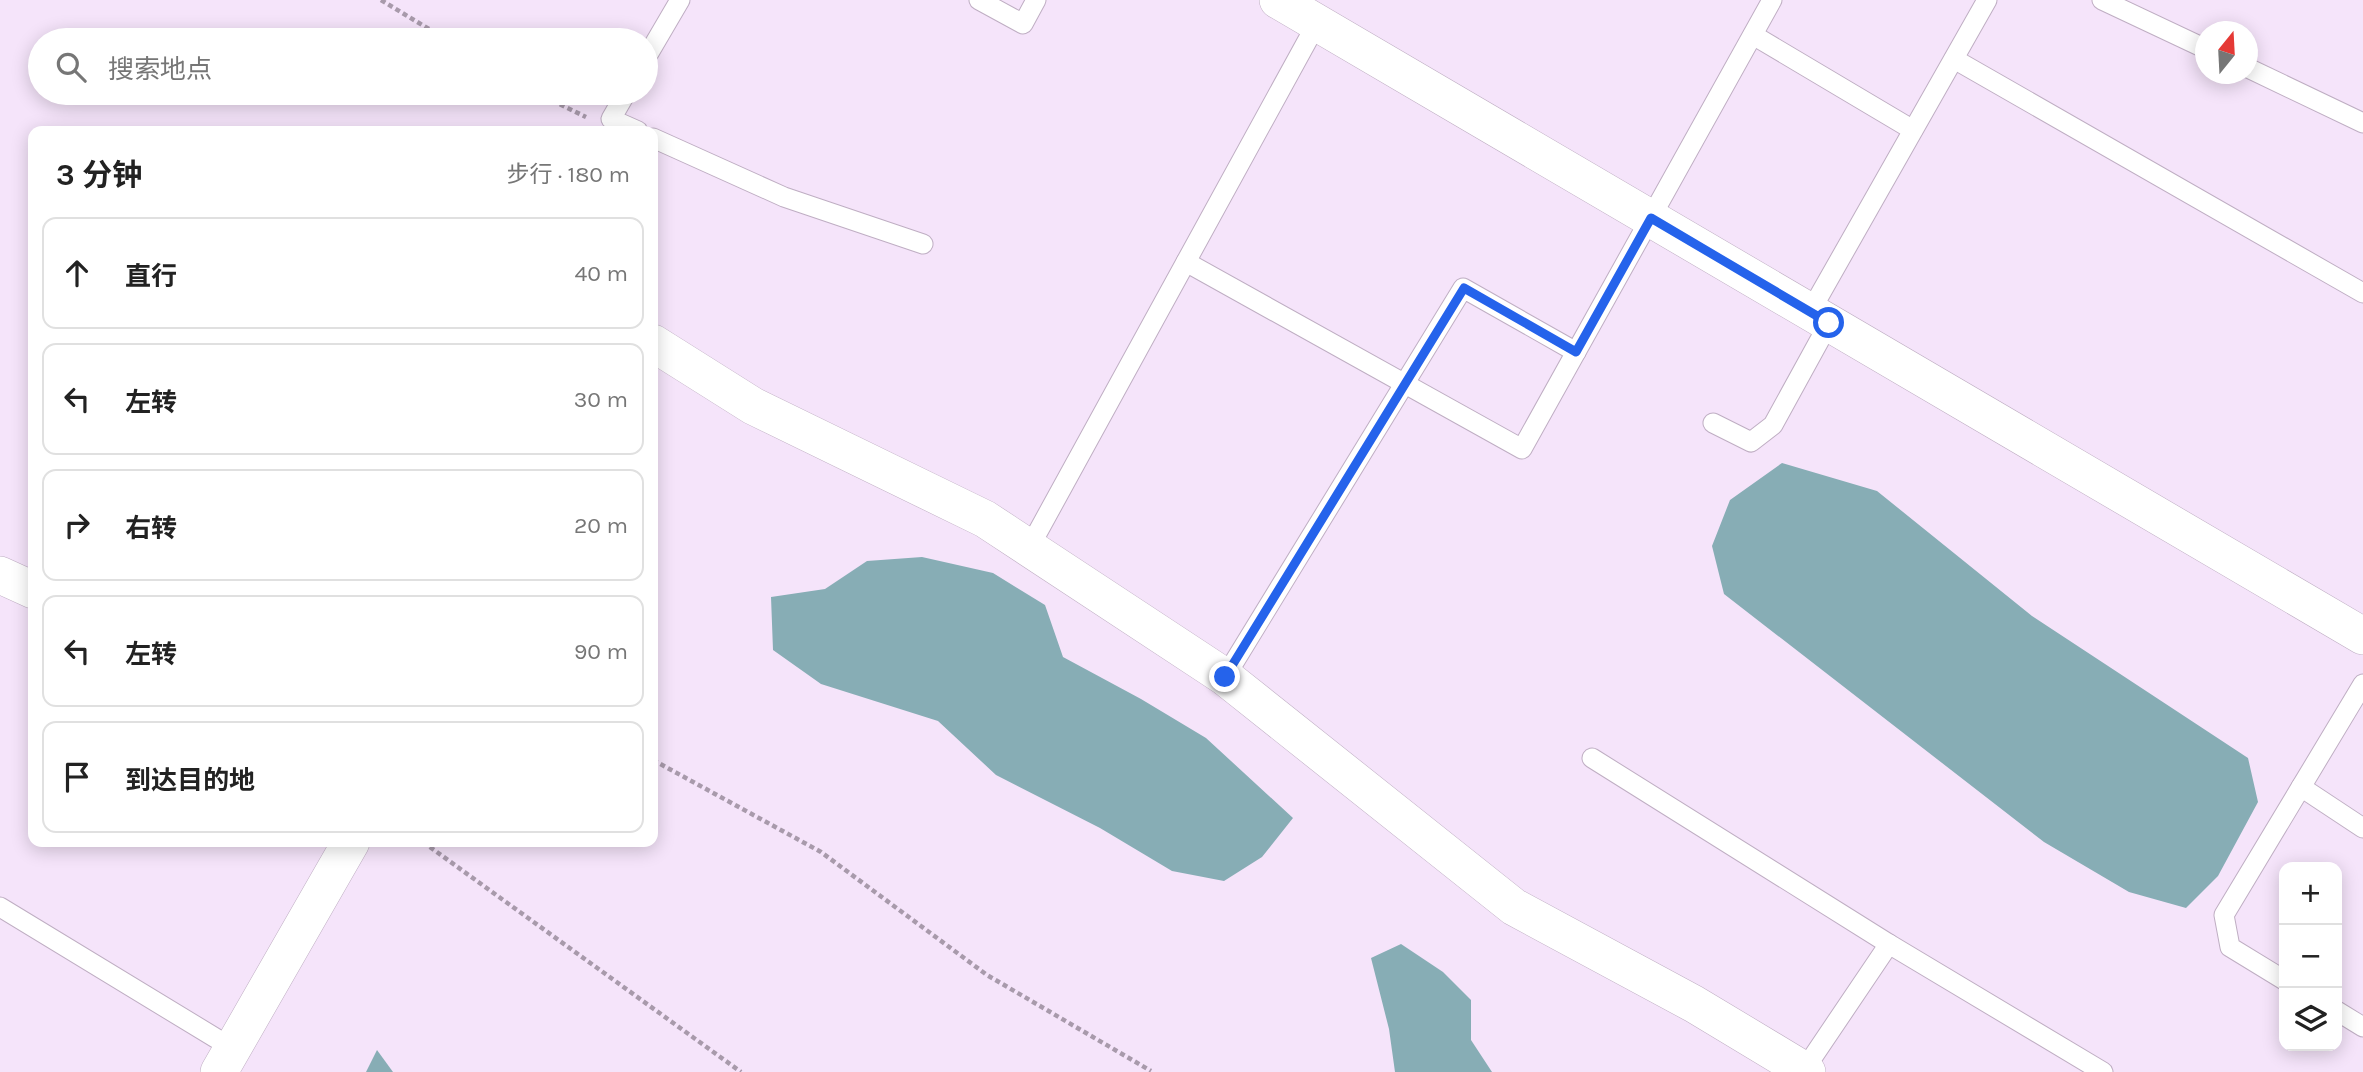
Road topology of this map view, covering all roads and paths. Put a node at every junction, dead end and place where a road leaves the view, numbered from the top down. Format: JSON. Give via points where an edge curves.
{"nodes":[{"id":1,"x":381,"y":0,"type":"edge"},
{"id":2,"x":680,"y":0,"type":"edge"},
{"id":3,"x":979,"y":0,"type":"edge"},
{"id":4,"x":1036,"y":0,"type":"edge"},
{"id":5,"x":1278,"y":0,"type":"edge"},
{"id":6,"x":1772,"y":0,"type":"edge"},
{"id":7,"x":1987,"y":0,"type":"edge"},
{"id":8,"x":2102,"y":0,"type":"edge"},
{"id":9,"x":1317,"y":23,"type":"junction"},
{"id":10,"x":427,"y":28,"type":"edge"},
{"id":11,"x":1752,"y":35,"type":"junction"},
{"id":12,"x":658,"y":38,"type":"edge"},
{"id":13,"x":2195,"y":44,"type":"edge"},
{"id":14,"x":1954,"y":58,"type":"junction"},
{"id":15,"x":2258,"y":73,"type":"edge"},
{"id":16,"x":562,"y":105,"type":"edge"},
{"id":17,"x":619,"y":105,"type":"edge"},
{"id":18,"x":611,"y":119,"type":"junction"},
{"id":19,"x":2363,"y":123,"type":"edge"},
{"id":20,"x":627,"y":126,"type":"edge"},
{"id":21,"x":1913,"y":130,"type":"junction"},
{"id":22,"x":658,"y":140,"type":"edge"},
{"id":23,"x":1651,"y":218,"type":"junction"},
{"id":24,"x":923,"y":244,"type":"dead end"},
{"id":25,"x":1186,"y":262,"type":"junction"},
{"id":26,"x":2363,"y":293,"type":"edge"},
{"id":27,"x":1819,"y":318,"type":"junction"},
{"id":28,"x":658,"y":346,"type":"edge"},
{"id":29,"x":1576,"y":352,"type":"junction"},
{"id":30,"x":1404,"y":383,"type":"junction"},
{"id":31,"x":1713,"y":423,"type":"dead end"},
{"id":32,"x":1029,"y":548,"type":"junction"},
{"id":33,"x":0,"y":575,"type":"edge"},
{"id":34,"x":28,"y":588,"type":"edge"},
{"id":35,"x":2363,"y":636,"type":"edge"},
{"id":36,"x":1225,"y":677,"type":"junction"},
{"id":37,"x":2363,"y":684,"type":"edge"},
{"id":38,"x":1592,"y":758,"type":"dead end"},
{"id":39,"x":658,"y":763,"type":"edge"},
{"id":40,"x":2301,"y":787,"type":"junction"},
{"id":41,"x":2363,"y":828,"type":"edge"},
{"id":42,"x":348,"y":847,"type":"edge"},
{"id":43,"x":430,"y":847,"type":"edge"},
{"id":44,"x":0,"y":907,"type":"edge"},
{"id":45,"x":1889,"y":944,"type":"junction"},
{"id":46,"x":2279,"y":976,"type":"edge"},
{"id":47,"x":2342,"y":1014,"type":"edge"},
{"id":48,"x":2363,"y":1027,"type":"edge"},
{"id":49,"x":226,"y":1060,"type":"edge"},
{"id":50,"x":1152,"y":1071,"type":"edge"},
{"id":51,"x":1805,"y":1071,"type":"edge"},
{"id":52,"x":741,"y":1072,"type":"edge"},
{"id":53,"x":2103,"y":1072,"type":"edge"}],
"edges":[{"from":1,"to":10,"type":"path"},
{"from":2,"to":12,"type":"lane"},
{"from":3,"to":4,"type":"lane","via":[[1023,24]]},
{"from":5,"to":9,"type":"street"},
{"from":6,"to":11,"type":"lane"},
{"from":7,"to":14,"type":"lane"},
{"from":8,"to":13,"type":"lane"},
{"from":9,"to":23,"type":"street"},
{"from":9,"to":25,"type":"lane"},
{"from":11,"to":21,"type":"lane"},
{"from":11,"to":23,"type":"lane"},
{"from":14,"to":21,"type":"lane"},
{"from":14,"to":26,"type":"lane"},
{"from":15,"to":19,"type":"lane"},
{"from":16,"to":18,"type":"path","via":[[584,116]]},
{"from":17,"to":18,"type":"lane"},
{"from":18,"to":20,"type":"lane"},
{"from":21,"to":27,"type":"lane"},
{"from":22,"to":24,"type":"lane","via":[[785,197]]},
{"from":23,"to":27,"type":"street"},
{"from":23,"to":29,"type":"lane"},
{"from":25,"to":30,"type":"lane"},
{"from":25,"to":32,"type":"lane"},
{"from":27,"to":31,"type":"lane","via":[[1773,425],[1751,442]]},
{"from":27,"to":35,"type":"street"},
{"from":28,"to":32,"type":"street","via":[[753,406],[985,519]]},
{"from":29,"to":30,"type":"lane","via":[[1464,288]]},
{"from":29,"to":30,"type":"lane","via":[[1522,449]]},
{"from":30,"to":36,"type":"lane"},
{"from":32,"to":36,"type":"street"},
{"from":33,"to":34,"type":"street"},
{"from":36,"to":51,"type":"street","via":[[1514,908],[1694,1004]]},
{"from":37,"to":40,"type":"lane"},
{"from":38,"to":45,"type":"lane"},
{"from":39,"to":50,"type":"path","via":[[821,852],[987,975]]},
{"from":40,"to":41,"type":"lane"},
{"from":40,"to":46,"type":"lane","via":[[2224,915],[2230,947]]},
{"from":42,"to":49,"type":"street"},
{"from":43,"to":52,"type":"path"},
{"from":44,"to":49,"type":"lane"},
{"from":45,"to":51,"type":"lane"},
{"from":45,"to":53,"type":"lane"},
{"from":47,"to":48,"type":"lane"}]}
